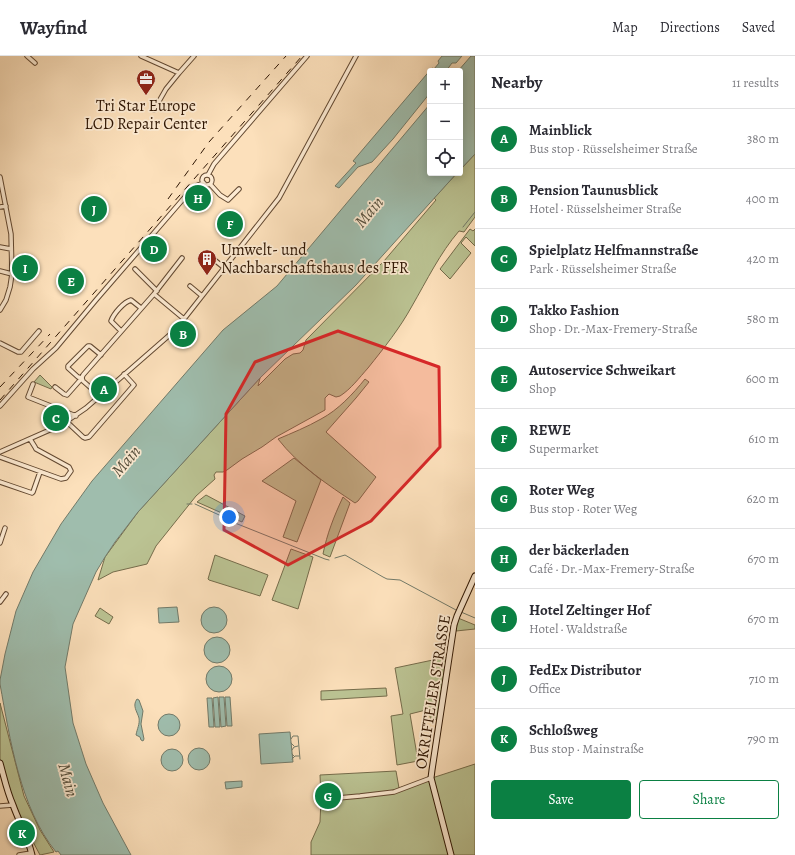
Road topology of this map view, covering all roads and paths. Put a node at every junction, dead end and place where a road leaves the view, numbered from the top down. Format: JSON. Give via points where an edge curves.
{"nodes":[{"id":1,"x":27,"y":56,"type":"edge"},
{"id":2,"x":141,"y":56,"type":"edge"},
{"id":3,"x":194,"y":56,"type":"edge"},
{"id":4,"x":308,"y":56,"type":"edge"},
{"id":5,"x":356,"y":56,"type":"edge"},
{"id":6,"x":35,"y":63,"type":"dead end"},
{"id":7,"x":179,"y":73,"type":"junction"},
{"id":8,"x":154,"y":110,"type":"dead end"},
{"id":9,"x":208,"y":175,"type":"junction"},
{"id":10,"x":0,"y":177,"type":"edge"},
{"id":11,"x":204,"y":183,"type":"junction"},
{"id":12,"x":210,"y":184,"type":"junction"},
{"id":13,"x":239,"y":189,"type":"dead end"},
{"id":14,"x":6,"y":206,"type":"junction"},
{"id":15,"x":0,"y":207,"type":"edge"},
{"id":16,"x":0,"y":247,"type":"edge"},
{"id":17,"x":12,"y":249,"type":"junction"},
{"id":18,"x":182,"y":258,"type":"dead end"},
{"id":19,"x":212,"y":258,"type":"dead end"},
{"id":20,"x":222,"y":266,"type":"dead end"},
{"id":21,"x":135,"y":269,"type":"dead end"},
{"id":22,"x":0,"y":271,"type":"edge"},
{"id":23,"x":12,"y":274,"type":"junction"},
{"id":24,"x":190,"y":286,"type":"dead end"},
{"id":25,"x":156,"y":292,"type":"junction"},
{"id":26,"x":202,"y":296,"type":"junction"},
{"id":27,"x":141,"y":308,"type":"junction"},
{"id":28,"x":0,"y":310,"type":"edge"},
{"id":29,"x":184,"y":319,"type":"junction"},
{"id":30,"x":39,"y":331,"type":"dead end"},
{"id":31,"x":121,"y":331,"type":"junction"},
{"id":32,"x":0,"y":342,"type":"edge"},
{"id":33,"x":100,"y":355,"type":"junction"},
{"id":34,"x":124,"y":374,"type":"junction"},
{"id":35,"x":82,"y":378,"type":"junction"},
{"id":36,"x":33,"y":384,"type":"dead end"},
{"id":37,"x":55,"y":387,"type":"dead end"},
{"id":38,"x":100,"y":396,"type":"junction"},
{"id":39,"x":0,"y":406,"type":"edge"},
{"id":40,"x":76,"y":416,"type":"junction"},
{"id":41,"x":67,"y":422,"type":"junction"},
{"id":42,"x":30,"y":439,"type":"junction"},
{"id":43,"x":0,"y":452,"type":"edge"},
{"id":44,"x":0,"y":457,"type":"edge"},
{"id":45,"x":40,"y":472,"type":"junction"},
{"id":46,"x":0,"y":482,"type":"edge"},
{"id":47,"x":5,"y":528,"type":"dead end"},
{"id":48,"x":0,"y":542,"type":"edge"},
{"id":49,"x":475,"y":576,"type":"edge"},
{"id":50,"x":6,"y":594,"type":"dead end"},
{"id":51,"x":0,"y":602,"type":"edge"},
{"id":52,"x":0,"y":763,"type":"edge"},
{"id":53,"x":431,"y":778,"type":"junction"},
{"id":54,"x":321,"y":798,"type":"dead end"},
{"id":55,"x":13,"y":805,"type":"junction"},
{"id":56,"x":0,"y":806,"type":"edge"},
{"id":57,"x":32,"y":854,"type":"edge"},
{"id":58,"x":19,"y":855,"type":"edge"},
{"id":59,"x":451,"y":855,"type":"edge"}],
"edges":[{"from":1,"to":6,"type":"street"},
{"from":2,"to":7,"type":"street"},
{"from":3,"to":7,"type":"street"},
{"from":4,"to":9,"type":"street","via":[[218,159]]},
{"from":5,"to":26,"type":"street","via":[[279,198]]},
{"from":7,"to":8,"type":"street"},
{"from":9,"to":11,"type":"street","via":[[203,177]]},
{"from":9,"to":12,"type":"street","via":[[212,178]]},
{"from":10,"to":14,"type":"street"},
{"from":11,"to":12,"type":"street"},
{"from":11,"to":39,"type":"street","via":[[191,190],[56,348]]},
{"from":12,"to":13,"type":"street","via":[[228,200]]},
{"from":14,"to":15,"type":"street"},
{"from":14,"to":17,"type":"street"},
{"from":16,"to":17,"type":"street"},
{"from":17,"to":23,"type":"street"},
{"from":18,"to":25,"type":"street"},
{"from":19,"to":20,"type":"street"},
{"from":21,"to":25,"type":"street"},
{"from":22,"to":23,"type":"street"},
{"from":23,"to":28,"type":"street","via":[[6,300]]},
{"from":24,"to":26,"type":"street"},
{"from":25,"to":27,"type":"street"},
{"from":25,"to":29,"type":"street"},
{"from":26,"to":29,"type":"street"},
{"from":27,"to":31,"type":"street"},
{"from":27,"to":31,"type":"street","via":[[130,300],[118,310],[111,321]]},
{"from":29,"to":34,"type":"street","via":[[173,332]]},
{"from":30,"to":32,"type":"street","via":[[21,352]]},
{"from":31,"to":33,"type":"street"},
{"from":33,"to":35,"type":"street"},
{"from":33,"to":35,"type":"street","via":[[88,346],[68,366]]},
{"from":34,"to":38,"type":"street"},
{"from":34,"to":41,"type":"street","via":[[134,385],[89,437],[82,437]]},
{"from":35,"to":37,"type":"street","via":[[67,395]]},
{"from":35,"to":38,"type":"street"},
{"from":36,"to":40,"type":"street","via":[[28,397]]},
{"from":38,"to":40,"type":"street"},
{"from":40,"to":41,"type":"street"},
{"from":41,"to":42,"type":"street"},
{"from":42,"to":43,"type":"street"},
{"from":42,"to":45,"type":"street","via":[[35,447],[69,467],[71,471],[66,478],[61,479]]},
{"from":44,"to":45,"type":"street"},
{"from":45,"to":46,"type":"street","via":[[33,492]]},
{"from":47,"to":48,"type":"street"},
{"from":49,"to":53,"type":"street","name":"OKRIFTELER STRASSE","via":[[454,625]]},
{"from":50,"to":51,"type":"street"},
{"from":52,"to":55,"type":"street"},
{"from":53,"to":54,"type":"street","via":[[394,792]]},
{"from":53,"to":59,"type":"street","name":"OKRIFTELER STRASSE"},
{"from":55,"to":56,"type":"street"},
{"from":55,"to":57,"type":"street"},
{"from":57,"to":58,"type":"street"}]}
